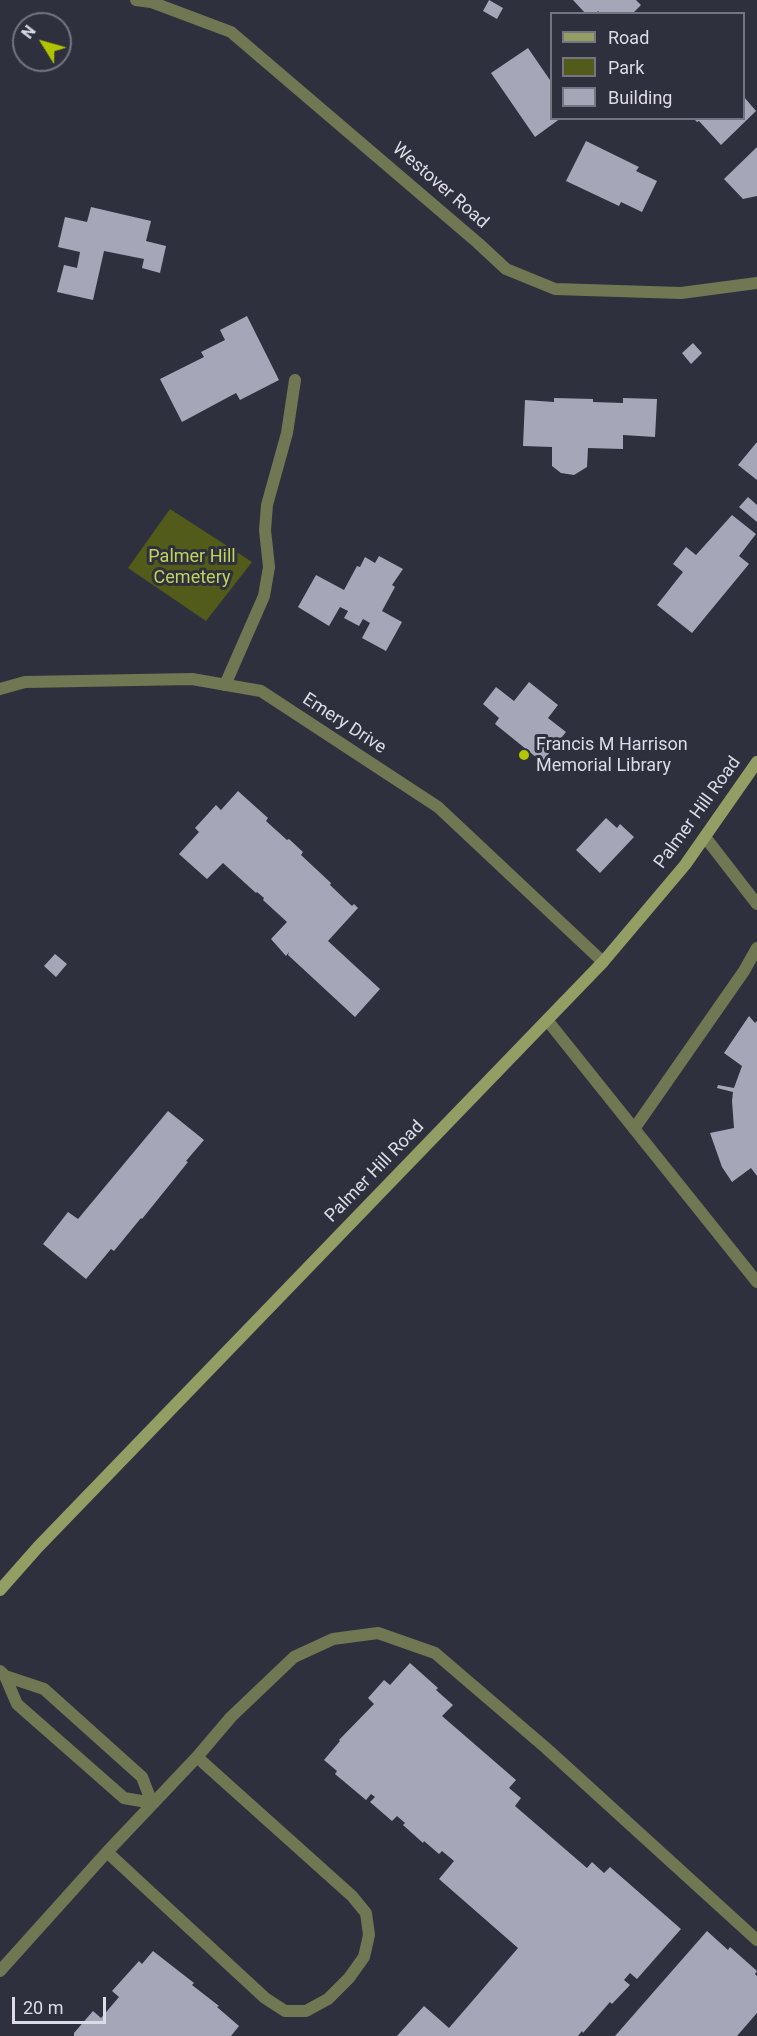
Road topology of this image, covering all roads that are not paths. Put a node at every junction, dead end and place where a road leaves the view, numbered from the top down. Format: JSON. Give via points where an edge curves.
{"nodes":[{"id":1,"x":136,"y":0,"type":"edge"},
{"id":2,"x":757,"y":283,"type":"edge"},
{"id":3,"x":295,"y":380,"type":"dead end"},
{"id":4,"x":225,"y":685,"type":"junction"},
{"id":5,"x":0,"y":689,"type":"edge"},
{"id":6,"x":756,"y":767,"type":"edge"},
{"id":7,"x":705,"y":837,"type":"junction"},
{"id":8,"x":757,"y":904,"type":"edge"},
{"id":9,"x":757,"y":948,"type":"edge"},
{"id":10,"x":603,"y":962,"type":"junction"},
{"id":11,"x":546,"y":1020,"type":"junction"},
{"id":12,"x":634,"y":1129,"type":"junction"},
{"id":13,"x":757,"y":1282,"type":"edge"},
{"id":14,"x":0,"y":1590,"type":"edge"},
{"id":15,"x":3,"y":1674,"type":"edge"},
{"id":16,"x":197,"y":1757,"type":"junction"},
{"id":17,"x":152,"y":1803,"type":"junction"},
{"id":18,"x":107,"y":1852,"type":"junction"},
{"id":19,"x":757,"y":1940,"type":"edge"},
{"id":20,"x":0,"y":1971,"type":"edge"}],
"edges":[{"from":1,"to":2,"type":"street","name":"Westover Road","via":[[231,32],[506,269],[555,289],[681,293]]},
{"from":3,"to":4,"type":"street","via":[[287,433],[267,505],[269,567],[264,596]]},
{"from":4,"to":5,"type":"street","name":"Emery Drive","via":[[192,679],[49,681]]},
{"from":4,"to":10,"type":"street","name":"Emery Drive","via":[[261,691],[438,807]]},
{"from":6,"to":7,"type":"main road","name":"Palmer Hill Road"},
{"from":7,"to":8,"type":"street"},
{"from":7,"to":10,"type":"main road","name":"Palmer Hill Road"},
{"from":9,"to":12,"type":"street"},
{"from":10,"to":11,"type":"main road","name":"Palmer Hill Road"},
{"from":11,"to":12,"type":"street"},
{"from":11,"to":14,"type":"main road","name":"Palmer Hill Road"},
{"from":12,"to":13,"type":"street"},
{"from":15,"to":17,"type":"street","via":[[44,1689],[142,1777]]},
{"from":15,"to":17,"type":"street","via":[[17,1704],[124,1798]]},
{"from":16,"to":17,"type":"street"},
{"from":16,"to":18,"type":"street","via":[[366,1913],[369,1935],[364,1957],[349,1978],[328,1999],[306,2011],[285,2011],[265,1998]]},
{"from":16,"to":19,"type":"street","via":[[294,1657],[333,1639],[378,1633],[435,1653]]},
{"from":17,"to":18,"type":"street"},
{"from":18,"to":20,"type":"street"}]}
